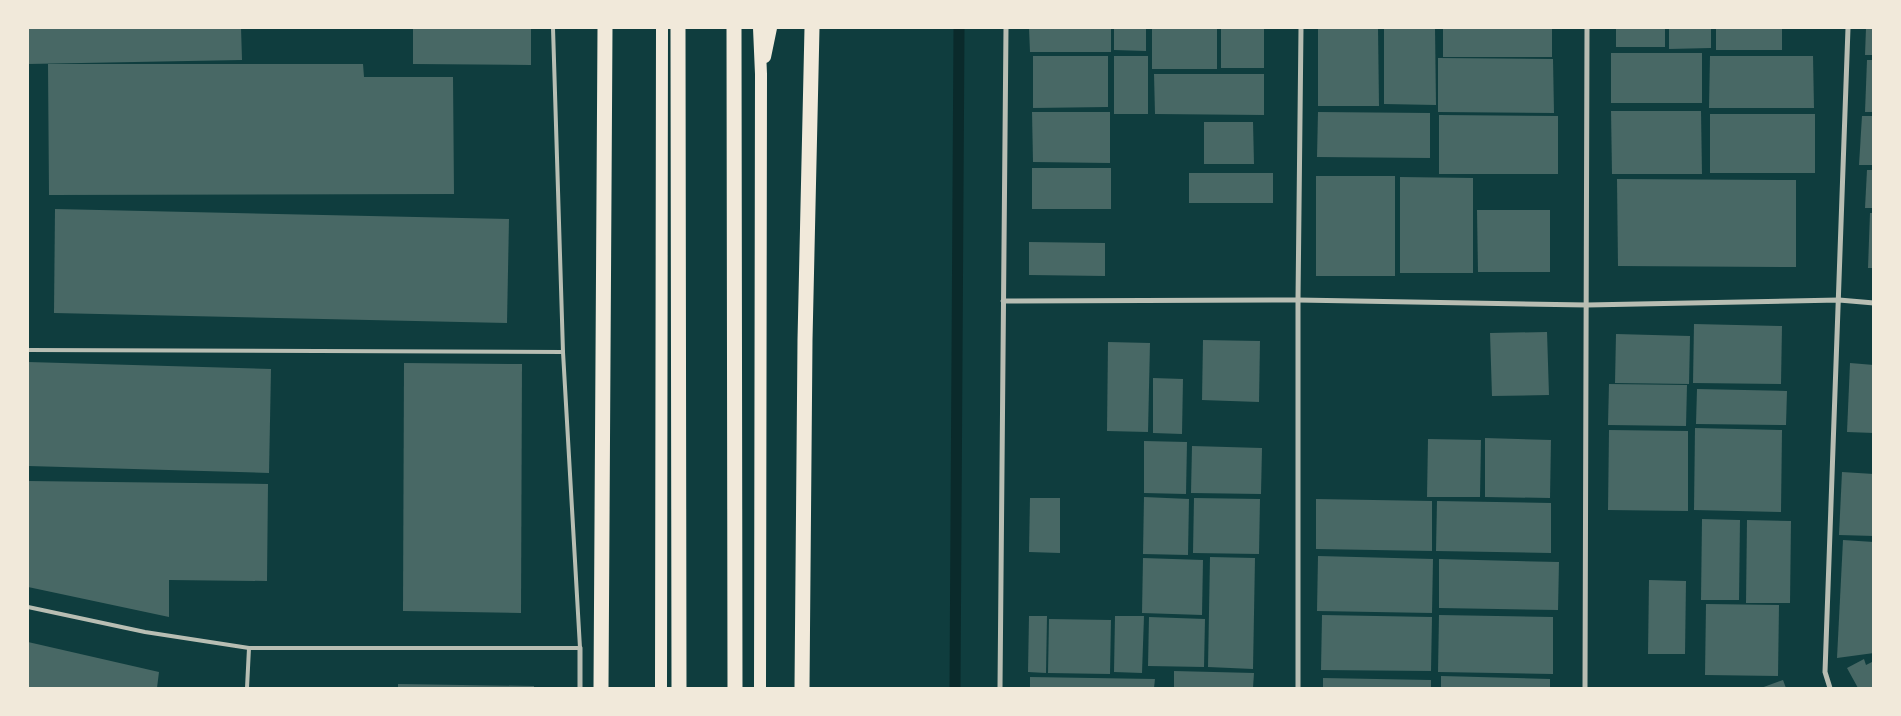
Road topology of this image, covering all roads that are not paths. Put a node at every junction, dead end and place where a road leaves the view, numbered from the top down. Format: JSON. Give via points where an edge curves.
{"nodes":[{"id":1,"x":553,"y":28,"type":"edge"},
{"id":2,"x":605,"y":28,"type":"edge"},
{"id":3,"x":662,"y":28,"type":"edge"},
{"id":4,"x":678,"y":28,"type":"edge"},
{"id":5,"x":734,"y":28,"type":"edge"},
{"id":6,"x":759,"y":28,"type":"edge"},
{"id":7,"x":771,"y":28,"type":"edge"},
{"id":8,"x":812,"y":28,"type":"edge"},
{"id":9,"x":1006,"y":28,"type":"edge"},
{"id":10,"x":1302,"y":28,"type":"edge"},
{"id":11,"x":1587,"y":28,"type":"edge"},
{"id":12,"x":1848,"y":28,"type":"edge"},
{"id":13,"x":761,"y":74,"type":"junction"},
{"id":14,"x":1298,"y":300,"type":"junction"},
{"id":15,"x":1839,"y":300,"type":"junction"},
{"id":16,"x":1003,"y":301,"type":"junction"},
{"id":17,"x":1874,"y":303,"type":"edge"},
{"id":18,"x":1587,"y":305,"type":"junction"},
{"id":19,"x":28,"y":350,"type":"edge"},
{"id":20,"x":563,"y":352,"type":"junction"},
{"id":21,"x":28,"y":607,"type":"edge"},
{"id":22,"x":249,"y":648,"type":"junction"},
{"id":23,"x":580,"y":648,"type":"junction"},
{"id":24,"x":247,"y":688,"type":"edge"},
{"id":25,"x":580,"y":688,"type":"edge"},
{"id":26,"x":601,"y":688,"type":"edge"},
{"id":27,"x":661,"y":688,"type":"edge"},
{"id":28,"x":679,"y":688,"type":"edge"},
{"id":29,"x":735,"y":688,"type":"edge"},
{"id":30,"x":760,"y":688,"type":"edge"},
{"id":31,"x":802,"y":688,"type":"edge"},
{"id":32,"x":1000,"y":688,"type":"edge"},
{"id":33,"x":1298,"y":688,"type":"edge"},
{"id":34,"x":1585,"y":688,"type":"edge"},
{"id":35,"x":1830,"y":688,"type":"edge"}],
"edges":[{"from":1,"to":20,"type":"lane"},
{"from":2,"to":26,"type":"highway"},
{"from":3,"to":27,"type":"main road"},
{"from":4,"to":28,"type":"highway"},
{"from":5,"to":29,"type":"highway"},
{"from":6,"to":13,"type":"main road"},
{"from":7,"to":13,"type":"main road"},
{"from":8,"to":31,"type":"highway"},
{"from":9,"to":16,"type":"street"},
{"from":10,"to":14,"type":"street"},
{"from":11,"to":18,"type":"street"},
{"from":12,"to":15,"type":"street"},
{"from":13,"to":30,"type":"main road"},
{"from":14,"to":16,"type":"street"},
{"from":14,"to":18,"type":"street"},
{"from":14,"to":33,"type":"street"},
{"from":15,"to":17,"type":"street"},
{"from":15,"to":18,"type":"street"},
{"from":15,"to":35,"type":"street","via":[[1825,672]]},
{"from":16,"to":32,"type":"street"},
{"from":18,"to":34,"type":"street"},
{"from":19,"to":20,"type":"lane"},
{"from":20,"to":23,"type":"lane"},
{"from":21,"to":22,"type":"lane","via":[[145,632]]},
{"from":22,"to":23,"type":"lane"},
{"from":22,"to":24,"type":"lane"},
{"from":23,"to":25,"type":"street"}]}
